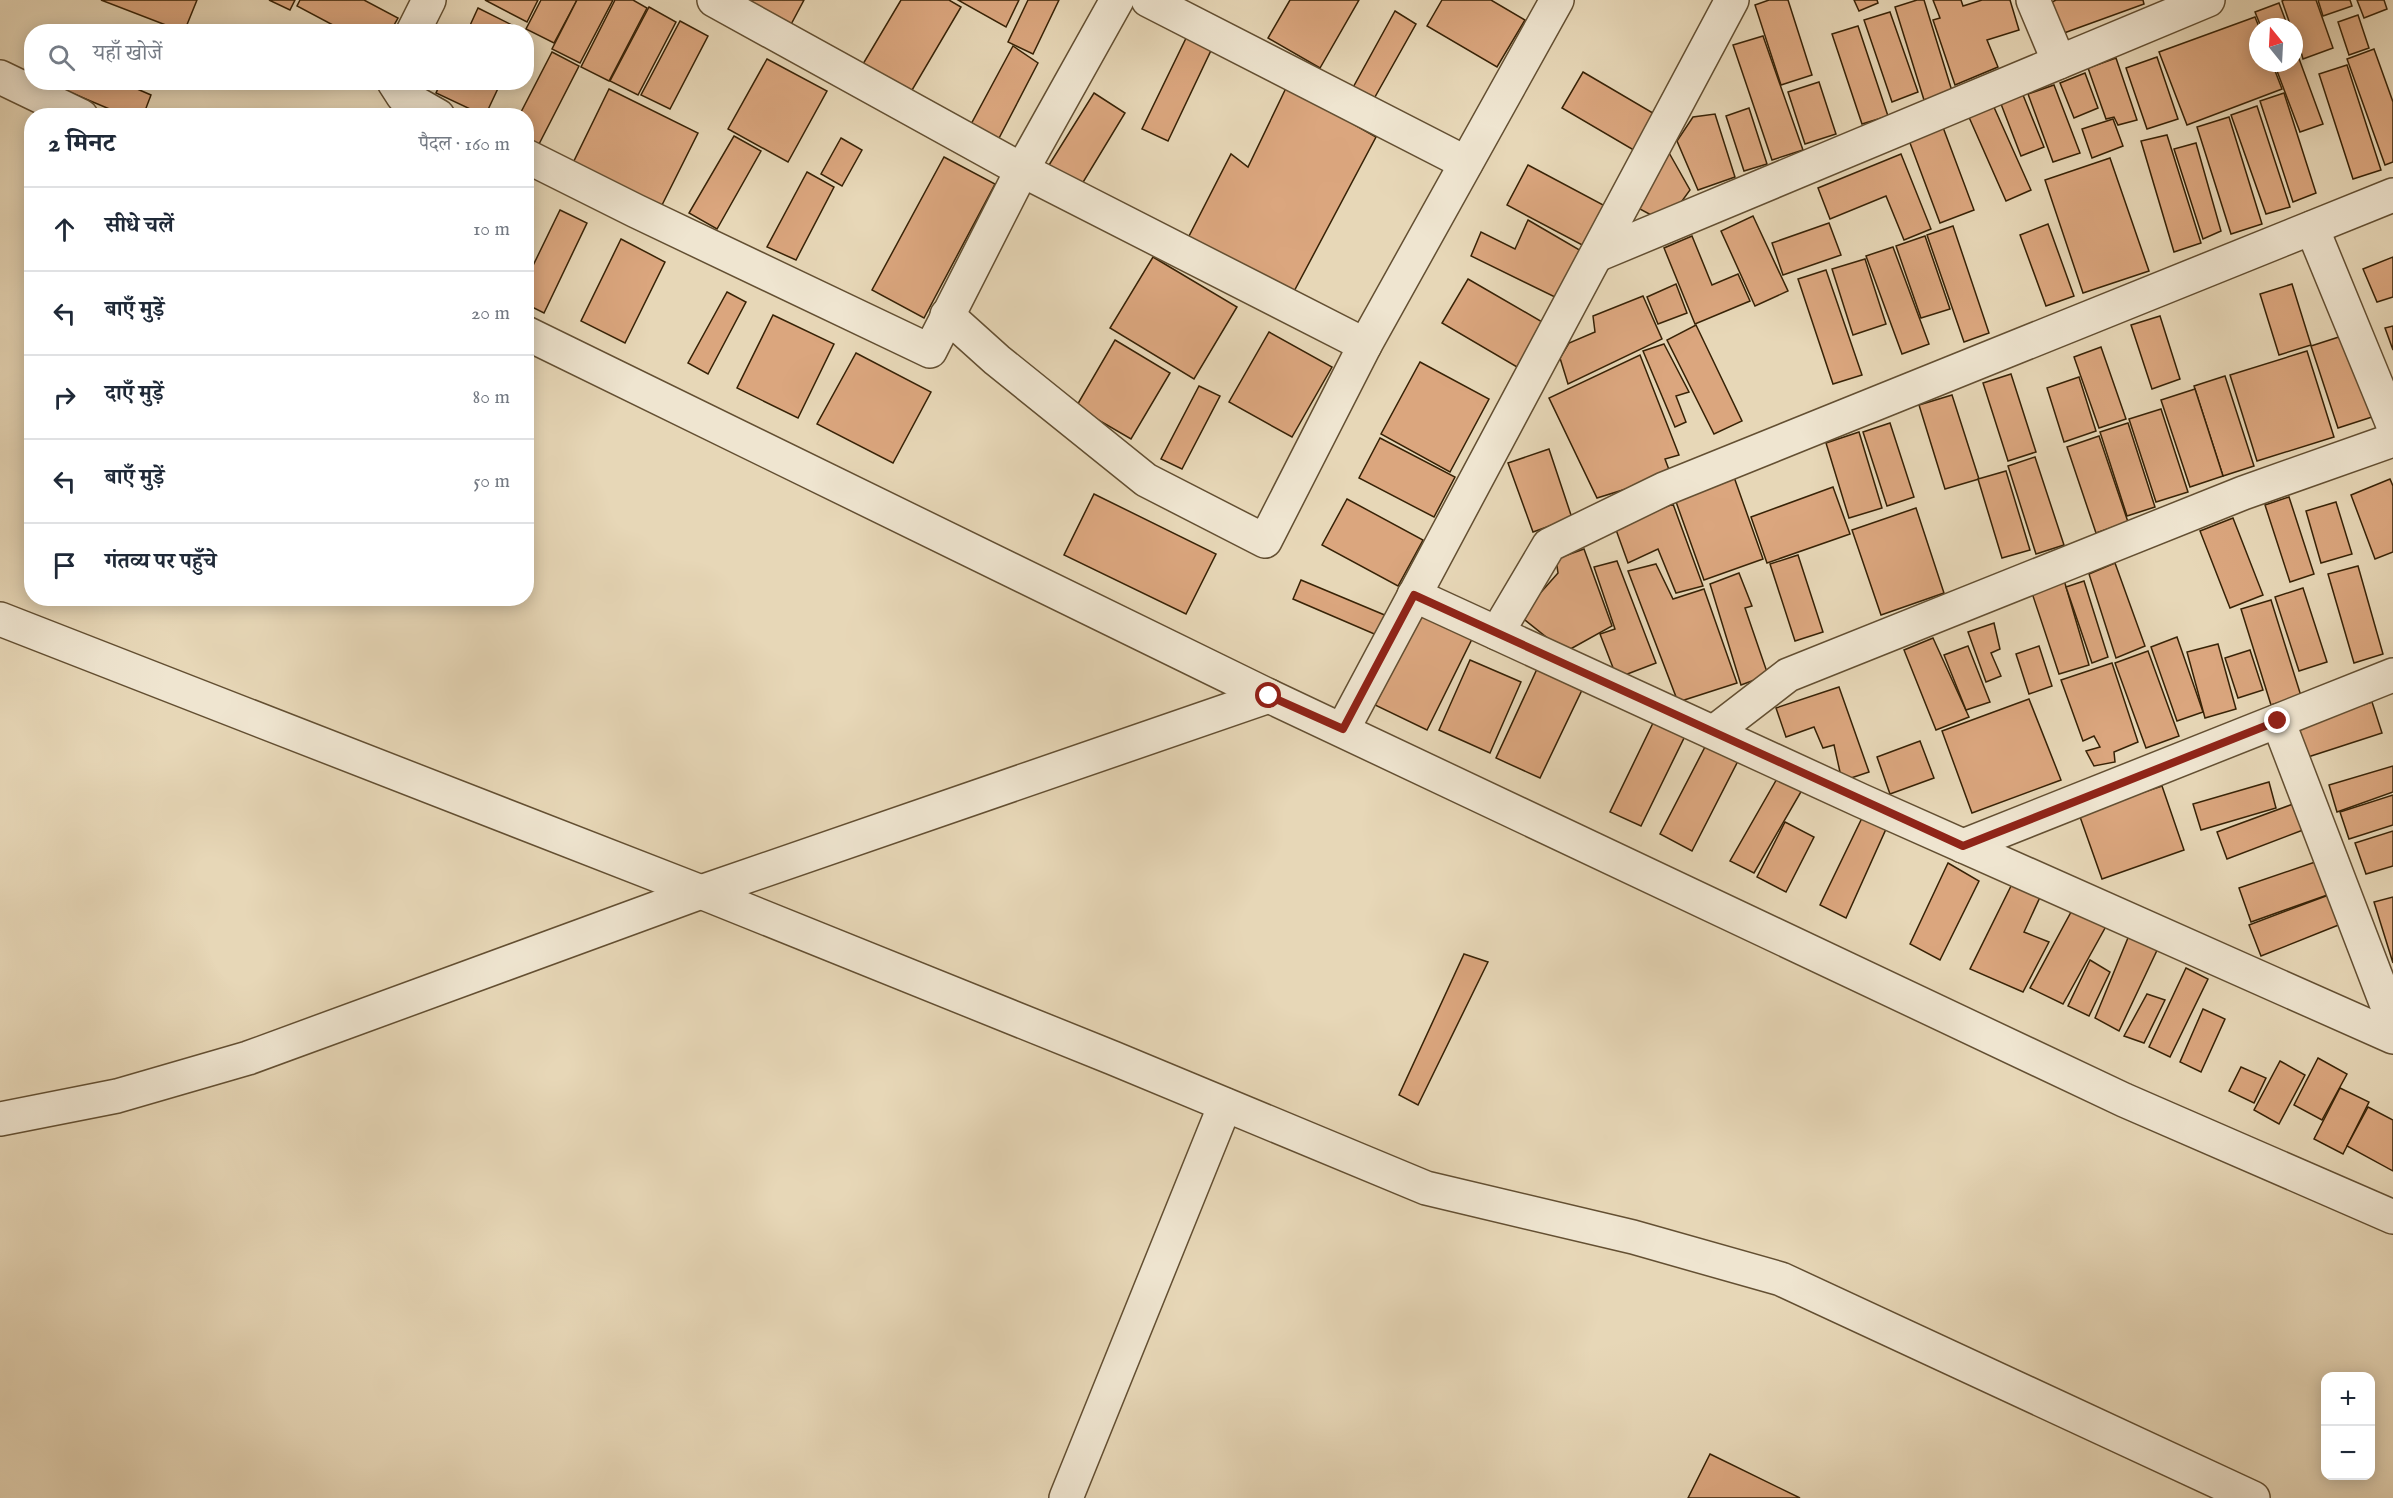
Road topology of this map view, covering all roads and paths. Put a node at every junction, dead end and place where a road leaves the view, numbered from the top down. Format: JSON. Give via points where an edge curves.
{"nodes":[{"id":1,"x":429,"y":0,"type":"edge"},
{"id":2,"x":714,"y":0,"type":"edge"},
{"id":3,"x":1117,"y":0,"type":"edge"},
{"id":4,"x":1148,"y":0,"type":"edge"},
{"id":5,"x":1557,"y":0,"type":"edge"},
{"id":6,"x":1732,"y":0,"type":"edge"},
{"id":7,"x":2033,"y":0,"type":"edge"},
{"id":8,"x":2208,"y":0,"type":"edge"},
{"id":9,"x":417,"y":24,"type":"edge"},
{"id":10,"x":2059,"y":62,"type":"junction"},
{"id":11,"x":0,"y":77,"type":"edge"},
{"id":12,"x":24,"y":88,"type":"edge"},
{"id":13,"x":27,"y":90,"type":"edge"},
{"id":14,"x":399,"y":90,"type":"edge"},
{"id":15,"x":0,"y":104,"type":"edge"},
{"id":16,"x":34,"y":108,"type":"edge"},
{"id":17,"x":65,"y":108,"type":"edge"},
{"id":18,"x":424,"y":108,"type":"edge"},
{"id":19,"x":534,"y":160,"type":"edge"},
{"id":20,"x":1466,"y":163,"type":"junction"},
{"id":21,"x":1022,"y":170,"type":"junction"},
{"id":22,"x":2393,"y":195,"type":"edge"},
{"id":23,"x":2312,"y":228,"type":"junction"},
{"id":24,"x":1598,"y":255,"type":"junction"},
{"id":25,"x":947,"y":315,"type":"junction"},
{"id":26,"x":534,"y":337,"type":"edge"},
{"id":27,"x":1365,"y":345,"type":"junction"},
{"id":28,"x":2393,"y":425,"type":"edge"},
{"id":29,"x":2393,"y":440,"type":"edge"},
{"id":30,"x":1414,"y":595,"type":"junction"},
{"id":31,"x":0,"y":619,"type":"edge"},
{"id":32,"x":1497,"y":633,"type":"junction"},
{"id":33,"x":2393,"y":675,"type":"edge"},
{"id":34,"x":1269,"y":696,"type":"junction"},
{"id":35,"x":2278,"y":721,"type":"junction"},
{"id":36,"x":1343,"y":729,"type":"junction"},
{"id":37,"x":1713,"y":732,"type":"junction"},
{"id":38,"x":1963,"y":846,"type":"junction"},
{"id":39,"x":701,"y":892,"type":"junction"},
{"id":40,"x":2393,"y":1021,"type":"edge"},
{"id":41,"x":2393,"y":1037,"type":"edge"},
{"id":42,"x":1225,"y":1105,"type":"junction"},
{"id":43,"x":0,"y":1119,"type":"edge"},
{"id":44,"x":2393,"y":1217,"type":"edge"},
{"id":45,"x":1066,"y":1498,"type":"edge"},
{"id":46,"x":2253,"y":1498,"type":"edge"}],
"edges":[{"from":1,"to":9,"type":"street"},
{"from":2,"to":21,"type":"street"},
{"from":3,"to":21,"type":"street"},
{"from":4,"to":20,"type":"street"},
{"from":5,"to":20,"type":"street"},
{"from":6,"to":24,"type":"street"},
{"from":7,"to":10,"type":"street"},
{"from":8,"to":10,"type":"street"},
{"from":10,"to":24,"type":"street"},
{"from":11,"to":12,"type":"street"},
{"from":13,"to":17,"type":"street"},
{"from":14,"to":18,"type":"street"},
{"from":15,"to":16,"type":"street"},
{"from":19,"to":25,"type":"street","via":[[930,351]]},
{"from":20,"to":27,"type":"street"},
{"from":21,"to":25,"type":"street"},
{"from":21,"to":27,"type":"street"},
{"from":22,"to":23,"type":"street"},
{"from":23,"to":28,"type":"street"},
{"from":23,"to":32,"type":"street","via":[[1664,489],[1559,540],[1549,546]]},
{"from":24,"to":30,"type":"street"},
{"from":25,"to":27,"type":"street","via":[[1146,480],[1265,542]]},
{"from":26,"to":34,"type":"street"},
{"from":29,"to":37,"type":"street","via":[[2243,493],[1788,675]]},
{"from":30,"to":32,"type":"street"},
{"from":30,"to":36,"type":"street"},
{"from":31,"to":39,"type":"street"},
{"from":32,"to":37,"type":"street"},
{"from":33,"to":35,"type":"street"},
{"from":34,"to":36,"type":"street"},
{"from":34,"to":39,"type":"street"},
{"from":35,"to":38,"type":"street"},
{"from":35,"to":40,"type":"street"},
{"from":36,"to":44,"type":"street","via":[[2124,1101]]},
{"from":37,"to":38,"type":"street"},
{"from":38,"to":41,"type":"street"},
{"from":39,"to":42,"type":"street"},
{"from":39,"to":43,"type":"street","via":[[248,1058],[117,1096]]},
{"from":42,"to":45,"type":"street"},
{"from":42,"to":46,"type":"street","via":[[1426,1188],[1633,1237],[1781,1279]]}]}
